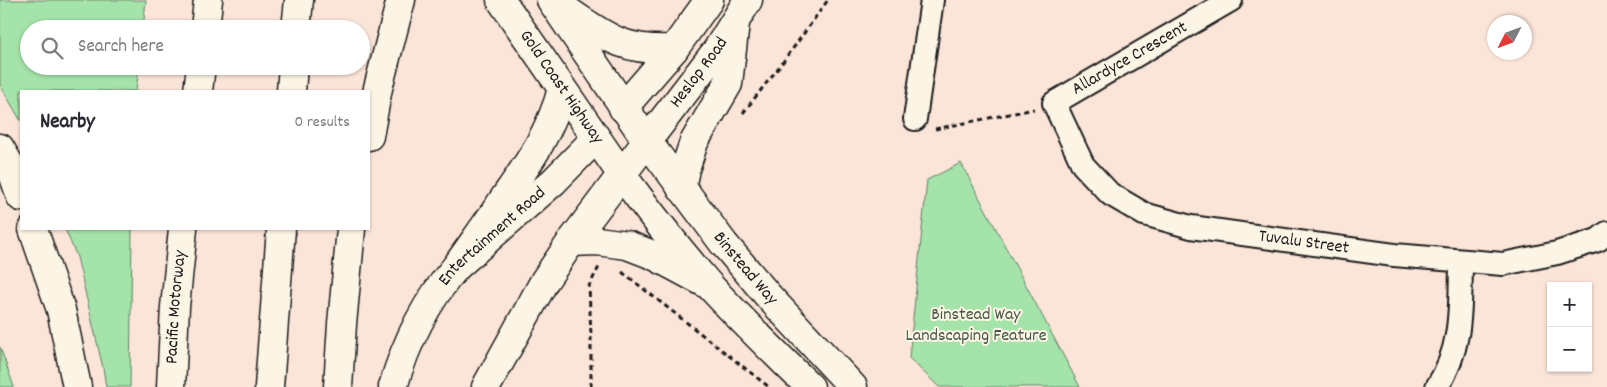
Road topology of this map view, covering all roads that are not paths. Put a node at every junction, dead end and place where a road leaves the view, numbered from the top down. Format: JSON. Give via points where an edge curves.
{"nodes":[{"id":1,"x":208,"y":0,"type":"edge"},
{"id":2,"x":299,"y":0,"type":"edge"},
{"id":3,"x":401,"y":0,"type":"edge"},
{"id":4,"x":502,"y":0,"type":"edge"},
{"id":5,"x":551,"y":0,"type":"edge"},
{"id":6,"x":709,"y":0,"type":"edge"},
{"id":7,"x":932,"y":0,"type":"edge"},
{"id":8,"x":1231,"y":0,"type":"edge"},
{"id":9,"x":742,"y":11,"type":"edge"},
{"id":10,"x":206,"y":20,"type":"edge"},
{"id":11,"x":297,"y":20,"type":"edge"},
{"id":12,"x":674,"y":49,"type":"junction"},
{"id":13,"x":200,"y":75,"type":"edge"},
{"id":14,"x":292,"y":75,"type":"edge"},
{"id":15,"x":562,"y":89,"type":"junction"},
{"id":16,"x":198,"y":90,"type":"edge"},
{"id":17,"x":291,"y":90,"type":"edge"},
{"id":18,"x":1054,"y":103,"type":"joint"},
{"id":19,"x":623,"y":108,"type":"junction"},
{"id":20,"x":915,"y":119,"type":"road end"},
{"id":21,"x":370,"y":131,"type":"edge"},
{"id":22,"x":596,"y":138,"type":"junction"},
{"id":23,"x":647,"y":141,"type":"junction"},
{"id":24,"x":0,"y":148,"type":"edge"},
{"id":25,"x":622,"y":175,"type":"junction"},
{"id":26,"x":681,"y":188,"type":"junction"},
{"id":27,"x":20,"y":194,"type":"edge"},
{"id":28,"x":32,"y":230,"type":"edge"},
{"id":29,"x":183,"y":230,"type":"edge"},
{"id":30,"x":281,"y":230,"type":"edge"},
{"id":31,"x":351,"y":230,"type":"edge"},
{"id":32,"x":1607,"y":233,"type":"edge"},
{"id":33,"x":571,"y":242,"type":"junction"},
{"id":34,"x":1461,"y":261,"type":"junction"},
{"id":35,"x":456,"y":267,"type":"junction"},
{"id":36,"x":710,"y":285,"type":"junction"},
{"id":37,"x":536,"y":295,"type":"junction"},
{"id":38,"x":77,"y":387,"type":"edge"},
{"id":39,"x":170,"y":387,"type":"edge"},
{"id":40,"x":269,"y":387,"type":"edge"},
{"id":41,"x":338,"y":387,"type":"edge"},
{"id":42,"x":393,"y":387,"type":"edge"},
{"id":43,"x":486,"y":387,"type":"edge"},
{"id":44,"x":500,"y":387,"type":"edge"},
{"id":45,"x":810,"y":387,"type":"edge"},
{"id":46,"x":853,"y":387,"type":"edge"},
{"id":47,"x":1437,"y":387,"type":"edge"}],
"edges":[{"from":1,"to":10,"type":"main road"},
{"from":2,"to":11,"type":"main road"},
{"from":3,"to":21,"type":"main road"},
{"from":4,"to":15,"type":"main road","name":"Gold Coast Highway"},
{"from":5,"to":12,"type":"main road","via":[[610,39],[655,50]]},
{"from":5,"to":19,"type":"main road"},
{"from":6,"to":12,"type":"main road","name":"Heslop Road"},
{"from":7,"to":20,"type":"street"},
{"from":8,"to":18,"type":"street","name":"Allardyce Crescent"},
{"from":9,"to":23,"type":"main road","name":"Heslop Road","via":[[717,50]]},
{"from":9,"to":26,"type":"main road","via":[[728,84],[692,148]]},
{"from":12,"to":19,"type":"main road","name":"Heslop Road"},
{"from":13,"to":16,"type":"main road"},
{"from":14,"to":17,"type":"main road"},
{"from":15,"to":22,"type":"main road","name":"Gold Coast Highway"},
{"from":15,"to":35,"type":"main road","via":[[547,132]]},
{"from":18,"to":34,"type":"street","name":"Tuvalu Street","via":[[1083,165],[1110,194],[1144,214],[1191,227]]},
{"from":19,"to":22,"type":"main road","name":"Entertainment Road"},
{"from":19,"to":23,"type":"main road"},
{"from":22,"to":25,"type":"main road","name":"Gold Coast Highway"},
{"from":22,"to":35,"type":"main road","name":"Entertainment Road","via":[[554,181]]},
{"from":23,"to":25,"type":"main road"},
{"from":23,"to":26,"type":"main road","name":"Binstead Way"},
{"from":24,"to":27,"type":"main road"},
{"from":25,"to":33,"type":"main road"},
{"from":25,"to":36,"type":"main road","name":"Binstead Way"},
{"from":26,"to":46,"type":"main road","name":"Binstead Way","via":[[770,298]]},
{"from":28,"to":38,"type":"main road","via":[[61,310]]},
{"from":29,"to":39,"type":"main road","name":"Pacific Motorway"},
{"from":30,"to":40,"type":"main road"},
{"from":31,"to":41,"type":"main road"},
{"from":32,"to":34,"type":"street","name":"Tuvalu Street","via":[[1598,240],[1557,253],[1503,264]]},
{"from":33,"to":36,"type":"main road","via":[[627,245]]},
{"from":33,"to":37,"type":"main road"},
{"from":34,"to":47,"type":"street","via":[[1456,349]]},
{"from":35,"to":42,"type":"main road","name":"Entertainment Road","via":[[419,318]]},
{"from":36,"to":45,"type":"main road","name":"Binstead Way"},
{"from":37,"to":43,"type":"main road"},
{"from":37,"to":44,"type":"main road"}]}
